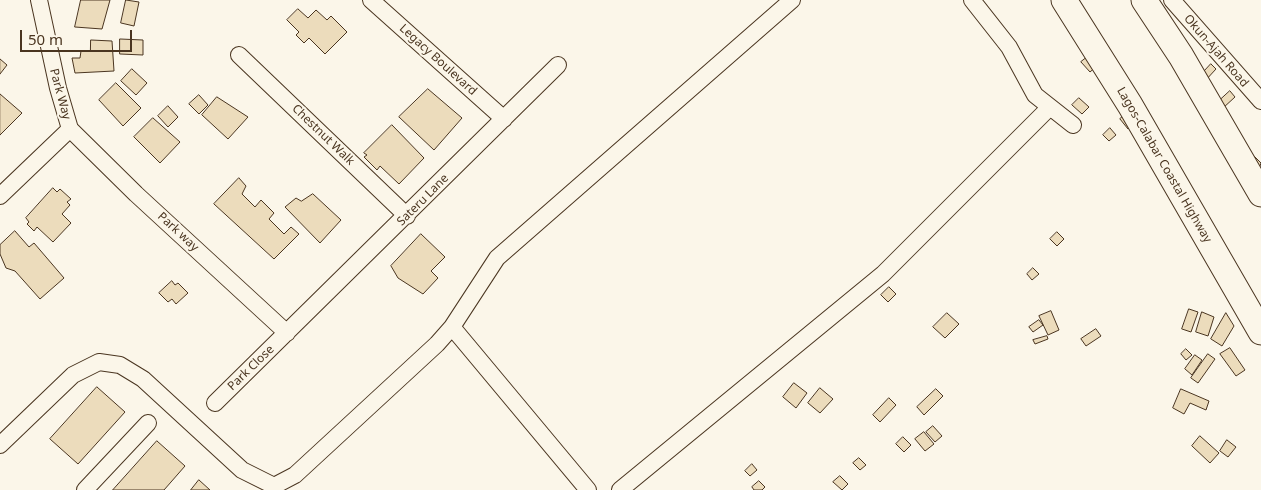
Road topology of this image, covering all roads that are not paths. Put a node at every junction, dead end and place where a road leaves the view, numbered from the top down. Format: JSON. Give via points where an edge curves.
{"nodes":[{"id":1,"x":38,"y":0,"type":"edge"},
{"id":2,"x":371,"y":0,"type":"edge"},
{"id":3,"x":792,"y":0,"type":"edge"},
{"id":4,"x":972,"y":0,"type":"edge"},
{"id":5,"x":1064,"y":0,"type":"edge"},
{"id":6,"x":1144,"y":0,"type":"edge"},
{"id":7,"x":1172,"y":0,"type":"edge"},
{"id":8,"x":239,"y":55,"type":"dead end"},
{"id":9,"x":558,"y":65,"type":"dead end"},
{"id":10,"x":1261,"y":101,"type":"edge"},
{"id":11,"x":1050,"y":107,"type":"junction"},
{"id":12,"x":504,"y":119,"type":"junction"},
{"id":13,"x":1073,"y":124,"type":"dead end"},
{"id":14,"x":70,"y":129,"type":"junction"},
{"id":15,"x":1261,"y":194,"type":"edge"},
{"id":16,"x":0,"y":196,"type":"edge"},
{"id":17,"x":407,"y":216,"type":"junction"},
{"id":18,"x":452,"y":327,"type":"junction"},
{"id":19,"x":1261,"y":332,"type":"edge"},
{"id":20,"x":287,"y":334,"type":"junction"},
{"id":21,"x":215,"y":403,"type":"dead end"},
{"id":22,"x":148,"y":423,"type":"dead end"},
{"id":23,"x":0,"y":445,"type":"edge"},
{"id":24,"x":86,"y":490,"type":"edge"},
{"id":25,"x":588,"y":490,"type":"edge"},
{"id":26,"x":620,"y":490,"type":"edge"}],
"edges":[{"from":1,"to":14,"type":"street","name":"Park Way"},
{"from":2,"to":12,"type":"street","name":"Legacy Boulevard"},
{"from":3,"to":18,"type":"street","via":[[497,258]]},
{"from":4,"to":11,"type":"street","via":[[1009,47],[1035,96]]},
{"from":5,"to":19,"type":"highway","name":"Lagos-Calabar Coastal Highway","via":[[1130,106]]},
{"from":6,"to":15,"type":"highway","via":[[1181,56]]},
{"from":7,"to":10,"type":"street","name":"Okun-Ajah Road"},
{"from":8,"to":17,"type":"street","name":"Chestnut Walk"},
{"from":9,"to":12,"type":"street","name":"Sateru Lane"},
{"from":11,"to":13,"type":"street"},
{"from":11,"to":26,"type":"street","via":[[883,274]]},
{"from":12,"to":17,"type":"street","name":"Sateru Lane"},
{"from":14,"to":16,"type":"street"},
{"from":14,"to":20,"type":"street","name":"Park way"},
{"from":17,"to":20,"type":"street","name":"Sateru Lane"},
{"from":18,"to":23,"type":"street","via":[[295,475],[274,486],[242,470],[142,378],[120,365],[99,362],[72,374]]},
{"from":18,"to":25,"type":"street"},
{"from":20,"to":21,"type":"street","name":"Park Close"},
{"from":22,"to":24,"type":"street"}]}
